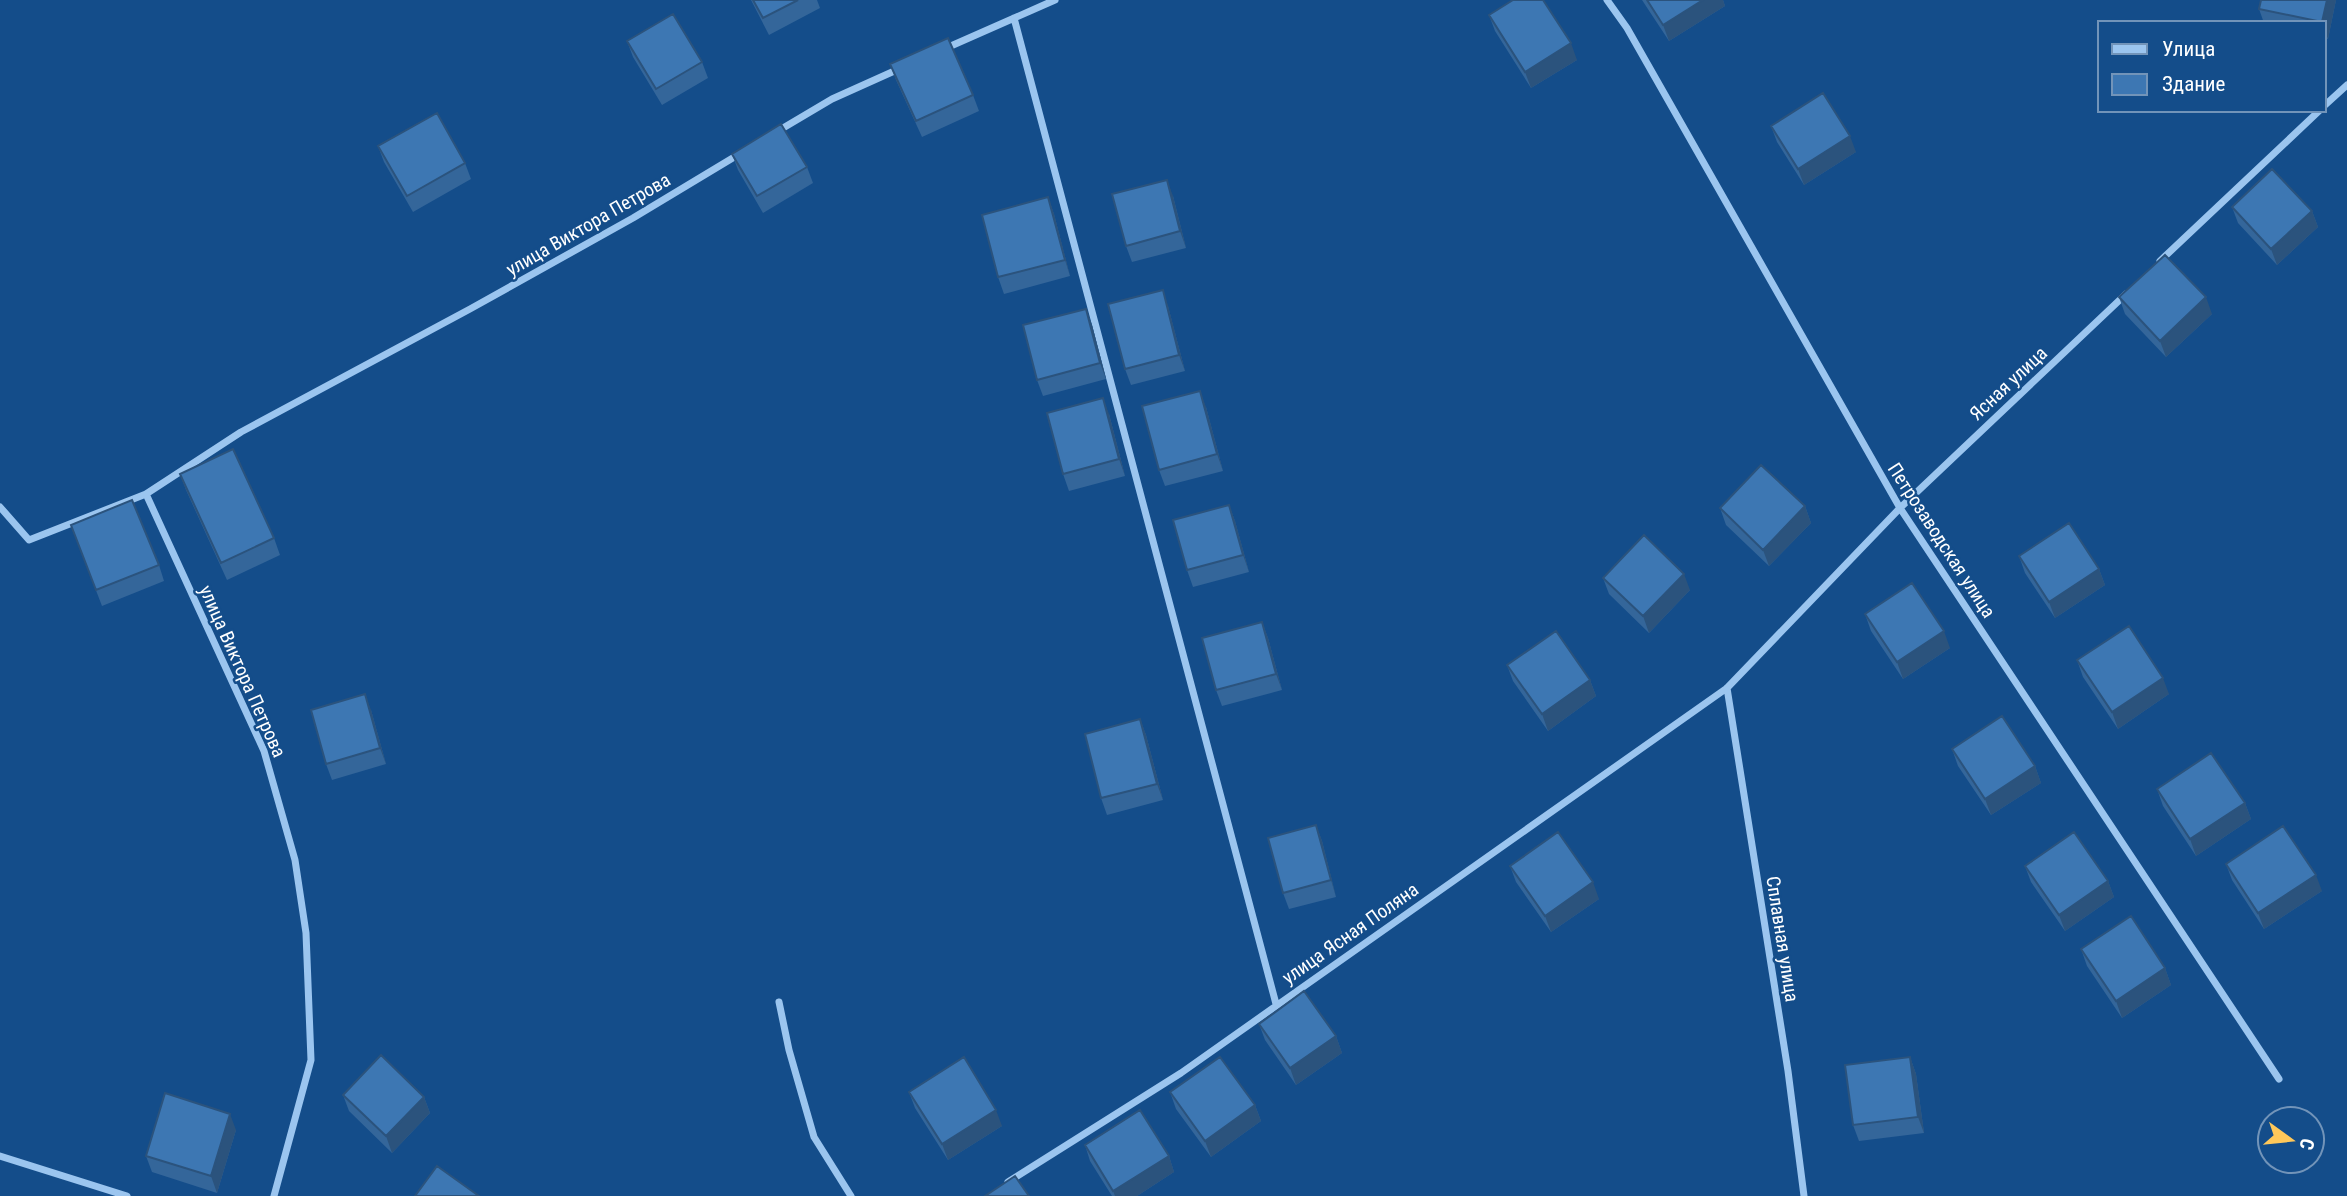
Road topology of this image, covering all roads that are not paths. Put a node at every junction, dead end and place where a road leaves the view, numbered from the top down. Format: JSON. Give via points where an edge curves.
{"nodes":[{"id":1,"x":1055,"y":0,"type":"edge"},
{"id":2,"x":1607,"y":0,"type":"edge"},
{"id":3,"x":1014,"y":18,"type":"junction"},
{"id":4,"x":941,"y":51,"type":"edge"},
{"id":5,"x":905,"y":67,"type":"edge"},
{"id":6,"x":2347,"y":85,"type":"edge"},
{"id":7,"x":2326,"y":104,"type":"edge"},
{"id":8,"x":2318,"y":112,"type":"edge"},
{"id":9,"x":773,"y":134,"type":"edge"},
{"id":10,"x":750,"y":148,"type":"edge"},
{"id":11,"x":2150,"y":271,"type":"edge"},
{"id":12,"x":2130,"y":290,"type":"edge"},
{"id":13,"x":146,"y":494,"type":"junction"},
{"id":14,"x":0,"y":507,"type":"edge"},
{"id":15,"x":1900,"y":508,"type":"junction"},
{"id":16,"x":1727,"y":688,"type":"junction"},
{"id":17,"x":779,"y":1002,"type":"dead end"},
{"id":18,"x":1276,"y":1004,"type":"junction"},
{"id":19,"x":2279,"y":1079,"type":"dead end"},
{"id":20,"x":0,"y":1156,"type":"edge"},
{"id":21,"x":997,"y":1189,"type":"edge"},
{"id":22,"x":127,"y":1196,"type":"edge"},
{"id":23,"x":274,"y":1196,"type":"edge"},
{"id":24,"x":851,"y":1196,"type":"edge"},
{"id":25,"x":1804,"y":1196,"type":"edge"}],
"edges":[{"from":1,"to":3,"type":"street"},
{"from":2,"to":15,"type":"street","name":"Петрозаводская улица"},
{"from":3,"to":4,"type":"street"},
{"from":3,"to":18,"type":"street"},
{"from":5,"to":9,"type":"street","via":[[832,99]]},
{"from":6,"to":7,"type":"street"},
{"from":8,"to":11,"type":"street"},
{"from":10,"to":13,"type":"street","name":"улица Виктора Петрова","via":[[470,309],[241,432]]},
{"from":12,"to":15,"type":"street","name":"Ясная улица"},
{"from":13,"to":14,"type":"street","name":"улица Виктора Петрова","via":[[29,540]]},
{"from":13,"to":23,"type":"street","name":"улица Виктора Петрова","via":[[264,751],[295,860],[306,933],[311,1060]]},
{"from":15,"to":16,"type":"street","name":"Ясная улица"},
{"from":15,"to":19,"type":"street","name":"Петрозаводская улица"},
{"from":16,"to":18,"type":"street","name":"улица Ясная Поляна"},
{"from":16,"to":25,"type":"street","name":"Сплавная улица"},
{"from":17,"to":24,"type":"street","via":[[814,1137]]},
{"from":18,"to":21,"type":"street","name":"улица Ясная Поляна","via":[[1181,1073]]},
{"from":20,"to":22,"type":"street"}]}
